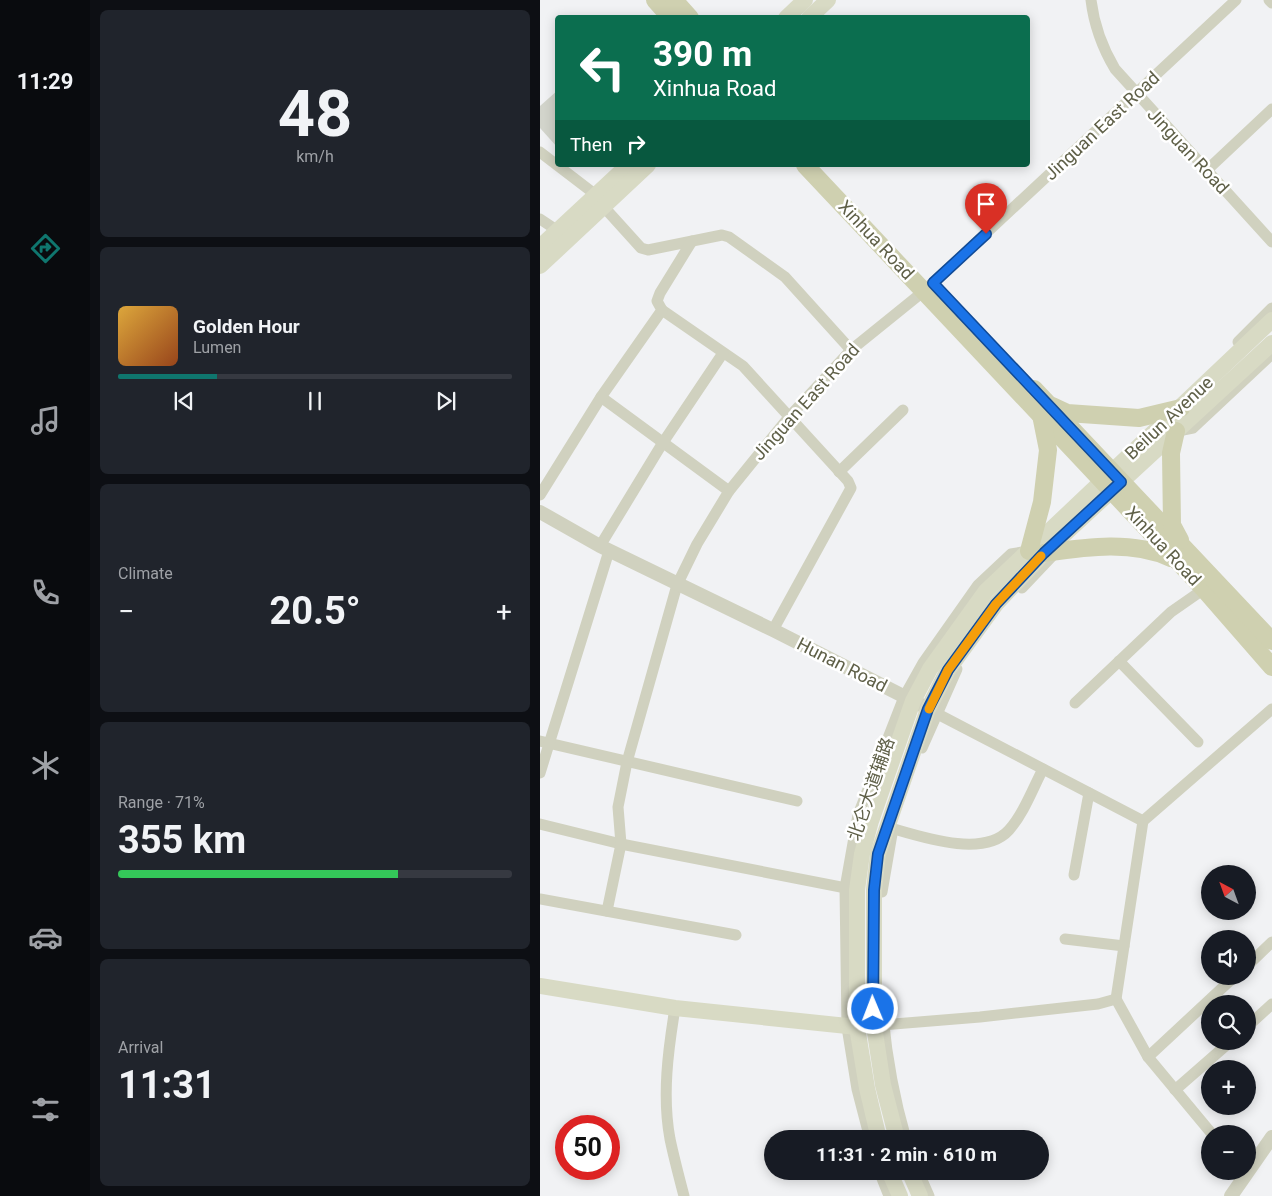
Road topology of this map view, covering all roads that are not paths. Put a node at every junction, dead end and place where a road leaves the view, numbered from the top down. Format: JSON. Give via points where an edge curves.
{"nodes":[{"id":1,"x":655,"y":0,"type":"edge"},
{"id":2,"x":674,"y":0,"type":"edge"},
{"id":3,"x":805,"y":0,"type":"edge"},
{"id":4,"x":828,"y":0,"type":"edge"},
{"id":5,"x":1091,"y":0,"type":"edge"},
{"id":6,"x":1236,"y":0,"type":"edge"},
{"id":7,"x":1269,"y":0,"type":"edge"},
{"id":8,"x":1272,"y":3,"type":"edge"},
{"id":9,"x":668,"y":15,"type":"edge"},
{"id":10,"x":687,"y":15,"type":"edge"},
{"id":11,"x":789,"y":15,"type":"edge"},
{"id":12,"x":812,"y":15,"type":"edge"},
{"id":13,"x":1136,"y":95,"type":"junction"},
{"id":14,"x":1272,"y":109,"type":"edge"},
{"id":15,"x":540,"y":152,"type":"edge"},
{"id":16,"x":555,"y":164,"type":"edge"},
{"id":17,"x":559,"y":167,"type":"edge"},
{"id":18,"x":626,"y":167,"type":"edge"},
{"id":19,"x":645,"y":167,"type":"edge"},
{"id":20,"x":807,"y":167,"type":"edge"},
{"id":21,"x":824,"y":167,"type":"edge"},
{"id":22,"x":1206,"y":171,"type":"junction"},
{"id":23,"x":600,"y":200,"type":"junction"},
{"id":24,"x":540,"y":219,"type":"edge"},
{"id":25,"x":558,"y":231,"type":"junction"},
{"id":26,"x":692,"y":242,"type":"junction"},
{"id":27,"x":1272,"y":242,"type":"edge"},
{"id":28,"x":540,"y":247,"type":"edge"},
{"id":29,"x":540,"y":266,"type":"edge"},
{"id":30,"x":929,"y":287,"type":"junction"},
{"id":31,"x":1272,"y":308,"type":"edge"},
{"id":32,"x":662,"y":310,"type":"junction"},
{"id":33,"x":1272,"y":320,"type":"edge"},
{"id":34,"x":1272,"y":343,"type":"edge"},
{"id":35,"x":851,"y":350,"type":"junction"},
{"id":36,"x":723,"y":353,"type":"junction"},
{"id":37,"x":1272,"y":354,"type":"edge"},
{"id":38,"x":601,"y":397,"type":"junction"},
{"id":39,"x":1181,"y":408,"type":"junction"},
{"id":40,"x":903,"y":410,"type":"dead end"},
{"id":41,"x":1045,"y":410,"type":"junction"},
{"id":42,"x":1162,"y":412,"type":"junction"},
{"id":43,"x":789,"y":417,"type":"junction"},
{"id":44,"x":1176,"y":431,"type":"junction"},
{"id":45,"x":662,"y":444,"type":"junction"},
{"id":46,"x":1138,"y":447,"type":"junction"},
{"id":47,"x":839,"y":472,"type":"junction"},
{"id":48,"x":1112,"y":481,"type":"junction"},
{"id":49,"x":729,"y":491,"type":"junction"},
{"id":50,"x":540,"y":495,"type":"edge"},
{"id":51,"x":540,"y":512,"type":"edge"},
{"id":52,"x":604,"y":549,"type":"junction"},
{"id":53,"x":1043,"y":552,"type":"junction"},
{"id":54,"x":1183,"y":557,"type":"junction"},
{"id":55,"x":678,"y":585,"type":"junction"},
{"id":56,"x":1204,"y":589,"type":"junction"},
{"id":57,"x":773,"y":630,"type":"junction"},
{"id":58,"x":1272,"y":641,"type":"edge"},
{"id":59,"x":1119,"y":661,"type":"junction"},
{"id":60,"x":1272,"y":666,"type":"edge"},
{"id":61,"x":909,"y":699,"type":"junction"},
{"id":62,"x":1075,"y":703,"type":"dead end"},
{"id":63,"x":1272,"y":709,"type":"edge"},
{"id":64,"x":932,"y":711,"type":"junction"},
{"id":65,"x":545,"y":742,"type":"edge"},
{"id":66,"x":1198,"y":742,"type":"dead end"},
{"id":67,"x":627,"y":762,"type":"junction"},
{"id":68,"x":1043,"y":769,"type":"junction"},
{"id":69,"x":540,"y":773,"type":"edge"},
{"id":70,"x":1089,"y":793,"type":"junction"},
{"id":71,"x":798,"y":800,"type":"dead end"},
{"id":72,"x":1144,"y":821,"type":"junction"},
{"id":73,"x":540,"y":824,"type":"edge"},
{"id":74,"x":890,"y":828,"type":"junction"},
{"id":75,"x":621,"y":844,"type":"junction"},
{"id":76,"x":1074,"y":875,"type":"dead end"},
{"id":77,"x":851,"y":889,"type":"junction"},
{"id":78,"x":540,"y":899,"type":"edge"},
{"id":79,"x":607,"y":911,"type":"junction"},
{"id":80,"x":736,"y":935,"type":"dead end"},
{"id":81,"x":1065,"y":939,"type":"dead end"},
{"id":82,"x":1272,"y":942,"type":"edge"},
{"id":83,"x":1124,"y":946,"type":"junction"},
{"id":84,"x":1256,"y":957,"type":"edge"},
{"id":85,"x":1225,"y":985,"type":"edge"},
{"id":86,"x":540,"y":986,"type":"edge"},
{"id":87,"x":1116,"y":999,"type":"junction"},
{"id":88,"x":1272,"y":1004,"type":"edge"},
{"id":89,"x":675,"y":1008,"type":"junction"},
{"id":90,"x":1256,"y":1019,"type":"edge"},
{"id":91,"x":878,"y":1026,"type":"junction"},
{"id":92,"x":852,"y":1027,"type":"junction"},
{"id":93,"x":1220,"y":1050,"type":"edge"},
{"id":94,"x":1148,"y":1057,"type":"junction"},
{"id":95,"x":1176,"y":1090,"type":"junction"},
{"id":96,"x":1205,"y":1125,"type":"edge"},
{"id":97,"x":868,"y":1130,"type":"edge"},
{"id":98,"x":877,"y":1130,"type":"edge"},
{"id":99,"x":895,"y":1130,"type":"edge"},
{"id":100,"x":904,"y":1130,"type":"edge"},
{"id":101,"x":1272,"y":1137,"type":"edge"},
{"id":102,"x":1256,"y":1157,"type":"edge"},
{"id":103,"x":883,"y":1180,"type":"edge"},
{"id":104,"x":893,"y":1180,"type":"edge"},
{"id":105,"x":913,"y":1180,"type":"edge"},
{"id":106,"x":922,"y":1180,"type":"edge"},
{"id":107,"x":1239,"y":1180,"type":"edge"},
{"id":108,"x":684,"y":1196,"type":"edge"},
{"id":109,"x":889,"y":1196,"type":"edge"},
{"id":110,"x":900,"y":1196,"type":"edge"},
{"id":111,"x":920,"y":1196,"type":"edge"},
{"id":112,"x":929,"y":1196,"type":"edge"},
{"id":113,"x":1231,"y":1196,"type":"edge"}],
"edges":[{"from":1,"to":9,"type":"main road"},
{"from":2,"to":10,"type":"main road"},
{"from":3,"to":11,"type":"main road"},
{"from":4,"to":12,"type":"main road"},
{"from":5,"to":13,"type":"street","name":"Jinguan Road","via":[[1103,49],[1114,69]]},
{"from":6,"to":13,"type":"street","name":"Jinguan East Road"},
{"from":7,"to":8,"type":"street"},
{"from":13,"to":22,"type":"street","name":"Jinguan Road"},
{"from":13,"to":30,"type":"street","name":"Jinguan East Road"},
{"from":14,"to":22,"type":"street"},
{"from":15,"to":16,"type":"street"},
{"from":17,"to":23,"type":"street"},
{"from":18,"to":23,"type":"main road"},
{"from":19,"to":23,"type":"main road"},
{"from":20,"to":30,"type":"main road","name":"Xinhua Road"},
{"from":21,"to":30,"type":"main road","name":"Xinhua Road"},
{"from":22,"to":27,"type":"street","name":"Jinguan Road"},
{"from":23,"to":25,"type":"main road"},
{"from":23,"to":26,"type":"street","via":[[641,248],[656,249]]},
{"from":23,"to":29,"type":"main road"},
{"from":24,"to":25,"type":"street"},
{"from":25,"to":28,"type":"main road"},
{"from":26,"to":32,"type":"street","via":[[660,293],[657,301]]},
{"from":26,"to":35,"type":"street","via":[[722,235],[730,237],[785,277]]},
{"from":30,"to":35,"type":"street","name":"Jinguan East Road"},
{"from":30,"to":41,"type":"main road","name":"Xinhua Road"},
{"from":31,"to":42,"type":"street"},
{"from":32,"to":36,"type":"street"},
{"from":32,"to":38,"type":"street"},
{"from":33,"to":39,"type":"main road","name":"Beilun Avenue"},
{"from":34,"to":44,"type":"main road","name":"Beilun Avenue"},
{"from":35,"to":43,"type":"street","name":"Jinguan East Road"},
{"from":36,"to":43,"type":"street","via":[[743,366]]},
{"from":36,"to":45,"type":"street"},
{"from":37,"to":44,"type":"street","via":[[1192,428]]},
{"from":38,"to":45,"type":"street"},
{"from":38,"to":50,"type":"street"},
{"from":39,"to":42,"type":"main road"},
{"from":39,"to":46,"type":"main road","name":"Beilun Avenue"},
{"from":40,"to":47,"type":"street"},
{"from":41,"to":42,"type":"main road","via":[[1139,418]]},
{"from":41,"to":48,"type":"main road","name":"Xinhua Road"},
{"from":41,"to":53,"type":"main road","via":[[1048,450],[1042,502]]},
{"from":42,"to":46,"type":"street"},
{"from":43,"to":47,"type":"street"},
{"from":43,"to":49,"type":"street","name":"Jinguan East Road"},
{"from":44,"to":48,"type":"main road","name":"Beilun Avenue"},
{"from":44,"to":54,"type":"main road","via":[[1171,453],[1172,525]]},
{"from":45,"to":49,"type":"street"},
{"from":45,"to":52,"type":"street"},
{"from":46,"to":48,"type":"main road","name":"Beilun Avenue"},
{"from":47,"to":57,"type":"street","via":[[851,488],[848,496]]},
{"from":48,"to":53,"type":"main road","name":"Beilun Avenue"},
{"from":48,"to":53,"type":"main road","name":"Beilun Avenue","via":[[1085,515]]},
{"from":48,"to":54,"type":"main road","name":"Xinhua Road"},
{"from":49,"to":55,"type":"street","name":"Jinguan East Road","via":[[697,544]]},
{"from":51,"to":52,"type":"street","name":"Hunan Road"},
{"from":52,"to":55,"type":"street","name":"Hunan Road"},
{"from":52,"to":65,"type":"street"},
{"from":53,"to":54,"type":"main road","via":[[1090,547],[1128,548]]},
{"from":53,"to":61,"type":"main road","name":"Beilun Avenue","via":[[986,591]]},
{"from":53,"to":64,"type":"main road","name":"Beilun Avenue","via":[[991,612],[948,670]]},
{"from":54,"to":56,"type":"main road","name":"Xinhua Road"},
{"from":54,"to":58,"type":"main road","name":"Xinhua Road"},
{"from":55,"to":57,"type":"street","name":"Hunan Road"},
{"from":55,"to":67,"type":"street","name":"Jinguan East Road"},
{"from":56,"to":59,"type":"street","via":[[1172,612]]},
{"from":56,"to":60,"type":"main road","name":"Xinhua Road"},
{"from":57,"to":61,"type":"street","name":"Hunan Road"},
{"from":59,"to":62,"type":"street"},
{"from":59,"to":66,"type":"street"},
{"from":61,"to":64,"type":"street","name":"Hunan Road"},
{"from":61,"to":77,"type":"main road","name":"Beilun Avenue"},
{"from":63,"to":72,"type":"street"},
{"from":64,"to":68,"type":"street","name":"Hunan Road"},
{"from":64,"to":74,"type":"main road","name":"Beilun Avenue"},
{"from":65,"to":67,"type":"street"},
{"from":65,"to":69,"type":"street"},
{"from":67,"to":71,"type":"street"},
{"from":67,"to":75,"type":"street","name":"Jinguan East Road","via":[[618,806]]},
{"from":68,"to":70,"type":"street","name":"Hunan Road"},
{"from":68,"to":74,"type":"street","via":[[1008,831],[986,843],[964,844]]},
{"from":70,"to":72,"type":"street","name":"Hunan Road"},
{"from":70,"to":76,"type":"street"},
{"from":72,"to":83,"type":"street"},
{"from":73,"to":75,"type":"street"},
{"from":74,"to":91,"type":"main road","name":"Beilun Avenue","via":[[878,854],[874,890]]},
{"from":75,"to":77,"type":"street"},
{"from":75,"to":79,"type":"street","name":"Jinguan East Road"},
{"from":77,"to":92,"type":"main road","name":"Beilun Avenue"},
{"from":78,"to":79,"type":"street"},
{"from":79,"to":80,"type":"street"},
{"from":81,"to":83,"type":"street"},
{"from":82,"to":84,"type":"street"},
{"from":83,"to":87,"type":"street"},
{"from":85,"to":94,"type":"street"},
{"from":86,"to":89,"type":"main road"},
{"from":87,"to":91,"type":"street","via":[[1098,1004]]},
{"from":87,"to":94,"type":"street"},
{"from":88,"to":90,"type":"street"},
{"from":89,"to":92,"type":"main road"},
{"from":89,"to":108,"type":"street","via":[[667,1070],[667,1104],[670,1139]]},
{"from":91,"to":92,"type":"street"},
{"from":91,"to":99,"type":"main road","name":"Beilun Avenue","via":[[883,1085]]},
{"from":91,"to":100,"type":"street"},
{"from":92,"to":97,"type":"street","via":[[857,1089]]},
{"from":92,"to":98,"type":"main road","name":"Beilun Avenue"},
{"from":93,"to":95,"type":"street"},
{"from":94,"to":95,"type":"street"},
{"from":95,"to":96,"type":"street"},
{"from":101,"to":102,"type":"street"},
{"from":103,"to":109,"type":"street"},
{"from":104,"to":110,"type":"main road"},
{"from":105,"to":111,"type":"main road"},
{"from":106,"to":112,"type":"street"},
{"from":107,"to":113,"type":"street"}]}
